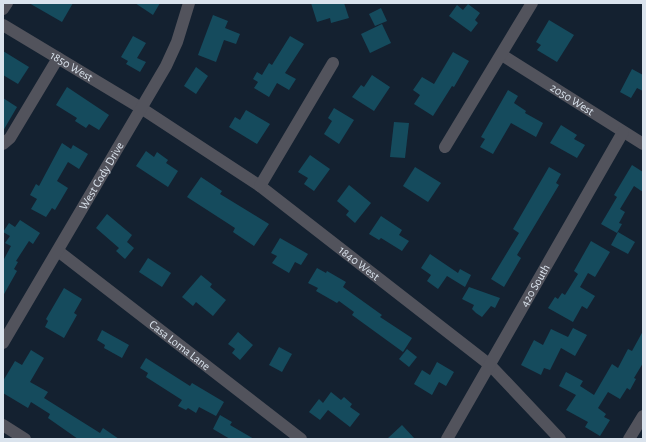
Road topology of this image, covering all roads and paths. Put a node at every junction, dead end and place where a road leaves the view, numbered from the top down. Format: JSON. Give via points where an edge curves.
{"nodes":[{"id":1,"x":7,"y":3,"type":"edge"},
{"id":2,"x":189,"y":3,"type":"edge"},
{"id":3,"x":532,"y":3,"type":"edge"},
{"id":4,"x":3,"y":9,"type":"edge"},
{"id":5,"x":3,"y":25,"type":"edge"},
{"id":6,"x":502,"y":55,"type":"junction"},
{"id":7,"x":58,"y":58,"type":"junction"},
{"id":8,"x":333,"y":63,"type":"dead end"},
{"id":9,"x":141,"y":108,"type":"junction"},
{"id":10,"x":623,"y":132,"type":"junction"},
{"id":11,"x":3,"y":143,"type":"edge"},
{"id":12,"x":643,"y":144,"type":"edge"},
{"id":13,"x":445,"y":147,"type":"dead end"},
{"id":14,"x":260,"y":186,"type":"junction"},
{"id":15,"x":58,"y":251,"type":"junction"},
{"id":16,"x":3,"y":343,"type":"edge"},
{"id":17,"x":490,"y":365,"type":"junction"},
{"id":18,"x":643,"y":416,"type":"edge"},
{"id":19,"x":3,"y":425,"type":"edge"},
{"id":20,"x":25,"y":439,"type":"edge"},
{"id":21,"x":301,"y":439,"type":"edge"},
{"id":22,"x":447,"y":439,"type":"edge"},
{"id":23,"x":560,"y":439,"type":"edge"},
{"id":24,"x":629,"y":439,"type":"edge"}],
"edges":[{"from":1,"to":4,"type":"street"},
{"from":2,"to":9,"type":"street","name":"West Cody Drive","via":[[177,42]]},
{"from":3,"to":6,"type":"street"},
{"from":5,"to":7,"type":"street","name":"1850 West"},
{"from":6,"to":10,"type":"street","name":"2050 West"},
{"from":6,"to":13,"type":"street"},
{"from":7,"to":9,"type":"street","name":"1850 West"},
{"from":7,"to":11,"type":"street","via":[[10,138]]},
{"from":8,"to":14,"type":"street"},
{"from":9,"to":14,"type":"street","name":"1840 West"},
{"from":9,"to":15,"type":"street","name":"West Cody Drive"},
{"from":10,"to":12,"type":"street","name":"2050 West"},
{"from":10,"to":17,"type":"street","name":"420 South"},
{"from":14,"to":17,"type":"street","name":"1840 West"},
{"from":15,"to":16,"type":"street","name":"West Cody Drive"},
{"from":15,"to":21,"type":"street","name":"Casa Loma Lane"},
{"from":17,"to":22,"type":"street","name":"420 South"},
{"from":17,"to":23,"type":"street","name":"1840 West"},
{"from":18,"to":24,"type":"street"},
{"from":19,"to":20,"type":"street"}]}
